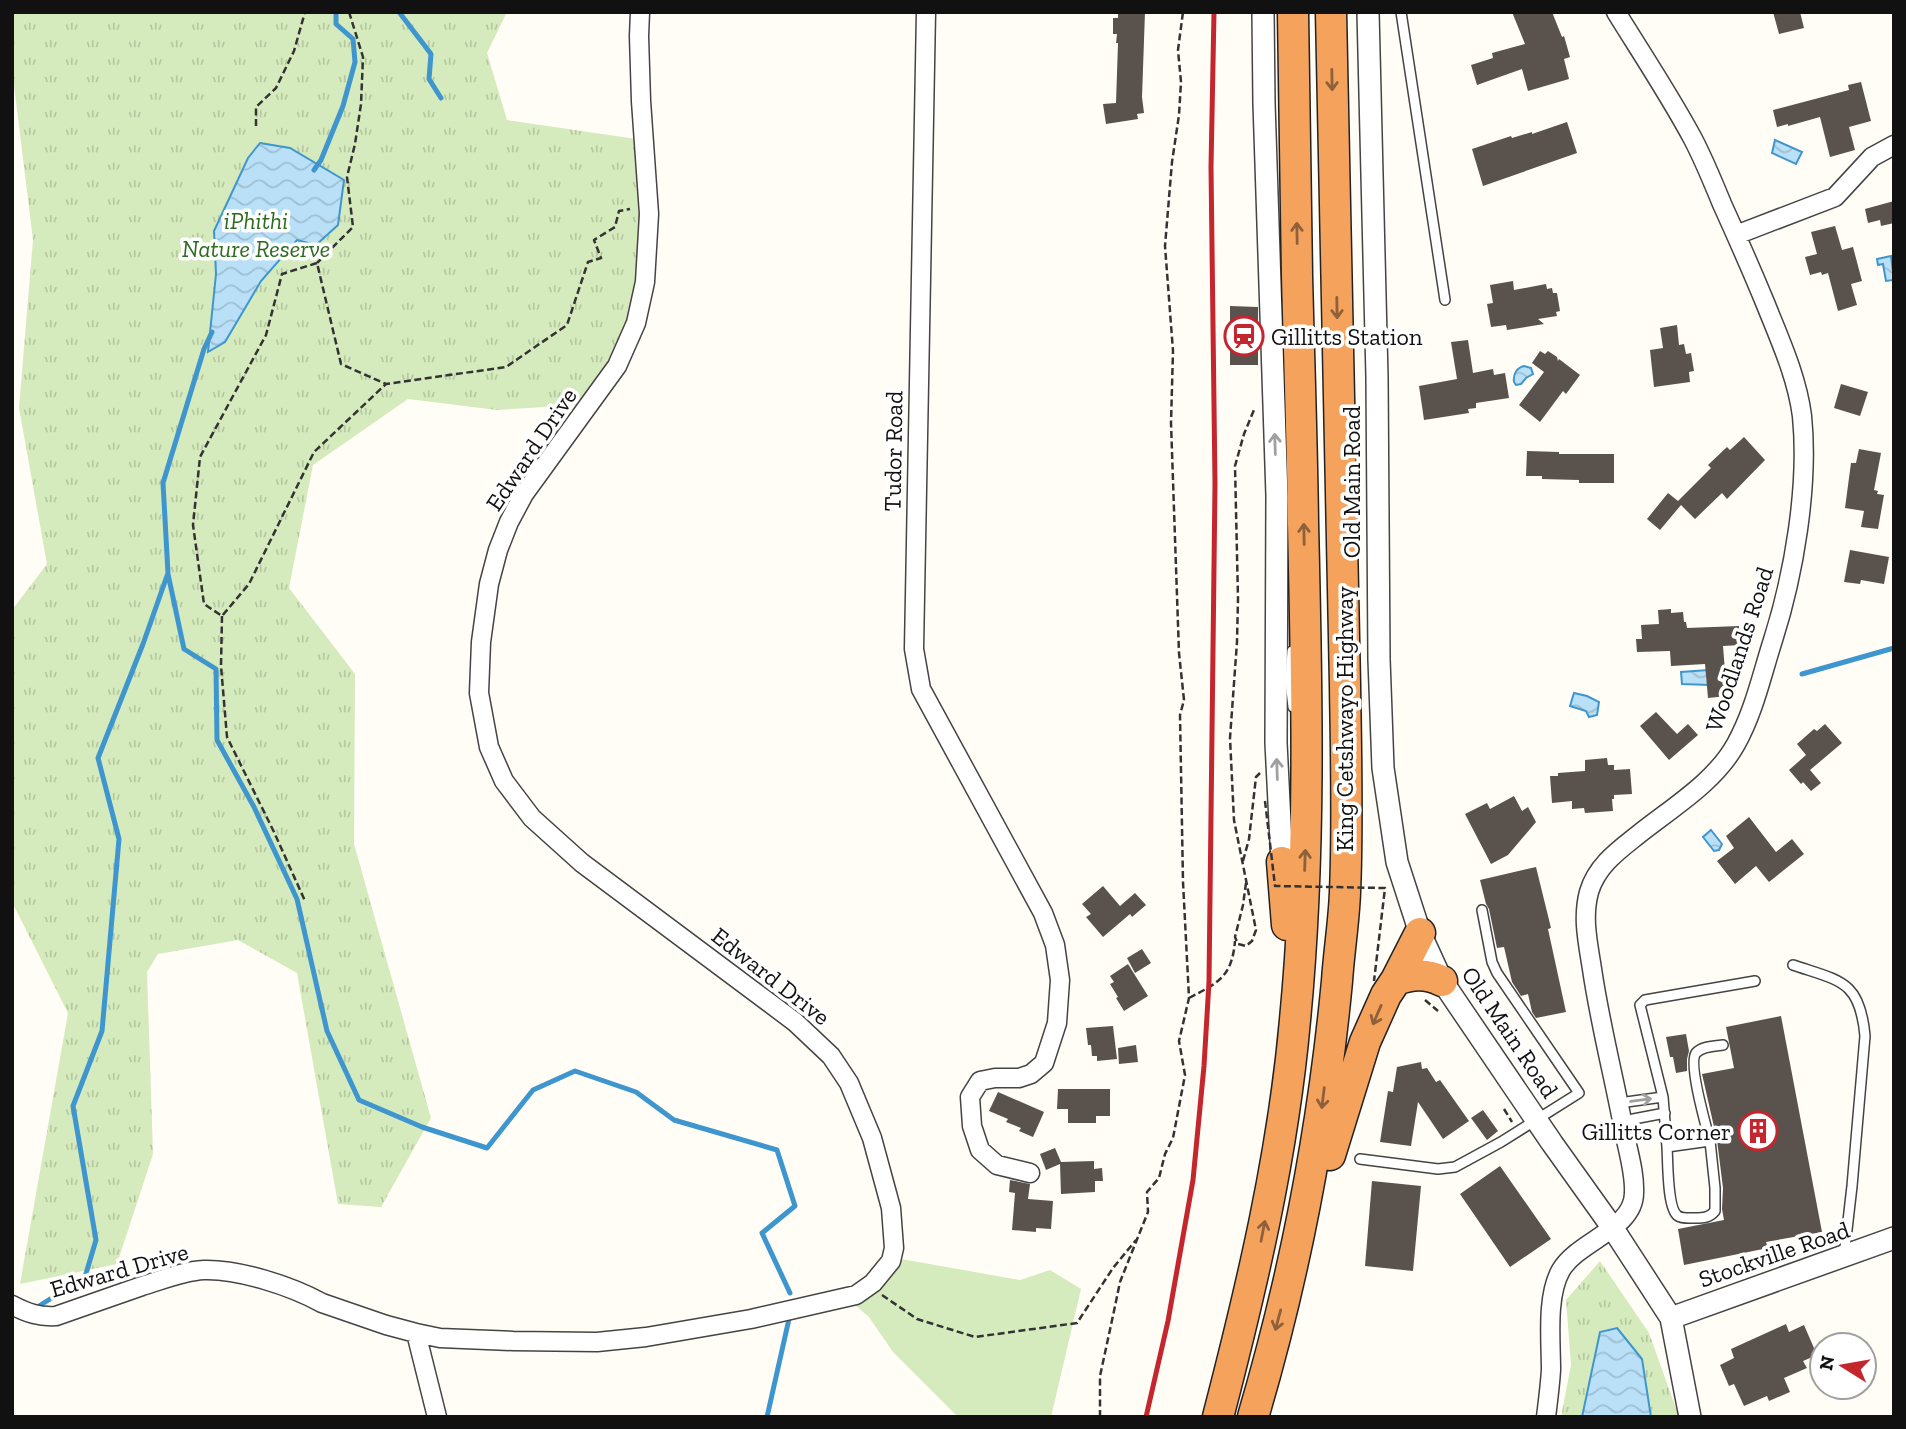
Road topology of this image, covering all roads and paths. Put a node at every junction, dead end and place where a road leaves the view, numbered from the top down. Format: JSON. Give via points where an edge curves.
{"nodes":[{"id":1,"x":305,"y":12,"type":"edge"},
{"id":2,"x":349,"y":12,"type":"edge"},
{"id":3,"x":640,"y":12,"type":"edge"},
{"id":4,"x":926,"y":12,"type":"edge"},
{"id":5,"x":1182,"y":12,"type":"edge"},
{"id":6,"x":1264,"y":12,"type":"edge"},
{"id":7,"x":1293,"y":12,"type":"edge"},
{"id":8,"x":1331,"y":12,"type":"edge"},
{"id":9,"x":1367,"y":12,"type":"edge"},
{"id":10,"x":1401,"y":12,"type":"edge"},
{"id":11,"x":1616,"y":12,"type":"edge"},
{"id":12,"x":256,"y":126,"type":"dead end"},
{"id":13,"x":1894,"y":145,"type":"edge"},
{"id":14,"x":641,"y":207,"type":"junction"},
{"id":15,"x":1736,"y":235,"type":"junction"},
{"id":16,"x":317,"y":263,"type":"junction"},
{"id":17,"x":1445,"y":300,"type":"dead end"},
{"id":18,"x":386,"y":384,"type":"junction"},
{"id":19,"x":1274,"y":396,"type":"junction"},
{"id":20,"x":1305,"y":586,"type":"junction"},
{"id":21,"x":222,"y":616,"type":"junction"},
{"id":22,"x":1296,"y":622,"type":"dead end"},
{"id":23,"x":1292,"y":646,"type":"dead end"},
{"id":24,"x":1294,"y":721,"type":"dead end"},
{"id":25,"x":1265,"y":780,"type":"dead end"},
{"id":26,"x":1265,"y":801,"type":"dead end"},
{"id":27,"x":1242,"y":862,"type":"junction"},
{"id":28,"x":1282,"y":862,"type":"joint"},
{"id":29,"x":1246,"y":883,"type":"junction"},
{"id":30,"x":304,"y":901,"type":"dead end"},
{"id":31,"x":1482,"y":909,"type":"dead end"},
{"id":32,"x":1420,"y":933,"type":"junction"},
{"id":33,"x":1235,"y":937,"type":"junction"},
{"id":34,"x":1793,"y":965,"type":"dead end"},
{"id":35,"x":1755,"y":981,"type":"dead end"},
{"id":36,"x":1384,"y":988,"type":"junction"},
{"id":37,"x":1433,"y":990,"type":"junction"},
{"id":38,"x":1189,"y":998,"type":"junction"},
{"id":39,"x":1441,"y":1013,"type":"dead end"},
{"id":40,"x":1295,"y":1023,"type":"junction"},
{"id":41,"x":1723,"y":1045,"type":"dead end"},
{"id":42,"x":1663,"y":1097,"type":"junction"},
{"id":43,"x":1498,"y":1099,"type":"dead end"},
{"id":44,"x":1621,"y":1112,"type":"junction"},
{"id":45,"x":1665,"y":1113,"type":"junction"},
{"id":46,"x":1536,"y":1120,"type":"junction"},
{"id":47,"x":1517,"y":1132,"type":"junction"},
{"id":48,"x":1710,"y":1141,"type":"junction"},
{"id":49,"x":1667,"y":1147,"type":"junction"},
{"id":50,"x":1360,"y":1159,"type":"dead end"},
{"id":51,"x":1030,"y":1173,"type":"dead end"},
{"id":52,"x":1612,"y":1227,"type":"junction"},
{"id":53,"x":1138,"y":1237,"type":"junction"},
{"id":54,"x":1894,"y":1238,"type":"edge"},
{"id":55,"x":1843,"y":1257,"type":"junction"},
{"id":56,"x":1293,"y":1262,"type":"junction"},
{"id":57,"x":866,"y":1289,"type":"junction"},
{"id":58,"x":12,"y":1306,"type":"edge"},
{"id":59,"x":1671,"y":1318,"type":"junction"},
{"id":60,"x":416,"y":1334,"type":"junction"},
{"id":61,"x":437,"y":1417,"type":"edge"},
{"id":62,"x":1100,"y":1417,"type":"edge"},
{"id":63,"x":1218,"y":1417,"type":"edge"},
{"id":64,"x":1253,"y":1417,"type":"edge"},
{"id":65,"x":1546,"y":1417,"type":"edge"},
{"id":66,"x":1690,"y":1417,"type":"edge"}],
"edges":[{"from":1,"to":12,"type":"path","via":[[294,51],[276,88],[256,107]]},
{"from":2,"to":16,"type":"path","via":[[363,57],[361,104],[347,177],[353,227]]},
{"from":3,"to":14,"type":"street","name":"Edward Drive"},
{"from":4,"to":51,"type":"street","name":"Tudor Road","via":[[914,649],[921,689],[1043,913],[1055,945],[1060,980],[1056,1023],[1044,1063],[1019,1078],[980,1082],[970,1097],[980,1150],[997,1165]]},
{"from":5,"to":38,"type":"path","via":[[1179,115],[1165,246],[1173,351],[1171,435],[1184,699],[1180,715]]},
{"from":6,"to":19,"type":"street"},
{"from":20,"to":7,"type":"highway","name":"King Cetshwayo Highway","one_way":true},
{"from":8,"to":56,"type":"highway","name":"King Cetshwayo Highway","one_way":true,"via":[[1345,893],[1321,1114]]},
{"from":9,"to":32,"type":"street","name":"Old Main Road","via":[[1383,768],[1397,862]]},
{"from":10,"to":17,"type":"lane"},
{"from":11,"to":15,"type":"street","name":"Woodlands Road","via":[[1695,143]]},
{"from":13,"to":15,"type":"street","via":[[1872,157],[1835,197]]},
{"from":14,"to":18,"type":"path","via":[[619,211],[615,227],[593,240],[601,258],[588,262],[567,325],[506,368]]},
{"from":14,"to":57,"type":"street","name":"Edward Drive","via":[[645,282],[636,323],[617,366],[524,494],[498,550],[481,642],[479,693],[489,747],[504,781],[532,818],[582,863],[795,1022],[831,1056],[849,1083],[872,1138],[891,1208],[891,1261]]},
{"from":15,"to":44,"type":"street","name":"Woodlands Road","via":[[1782,346],[1799,401],[1803,452],[1798,519],[1780,617],[1736,744],[1707,779],[1614,854],[1595,877],[1588,896],[1585,924]]},
{"from":16,"to":18,"type":"path","via":[[341,364]]},
{"from":16,"to":21,"type":"path","via":[[282,274],[266,335],[200,457],[193,525],[204,604]]},
{"from":18,"to":21,"type":"path","via":[[314,452],[249,584]]},
{"from":19,"to":27,"type":"path","via":[[1254,408],[1235,466],[1237,642],[1230,761]]},
{"from":28,"to":19,"type":"street","one_way":true,"via":[[1276,743]]},
{"from":20,"to":22,"type":"lane"},
{"from":40,"to":20,"type":"highway","name":"King Cetshwayo Highway","one_way":true,"via":[[1307,826],[1302,746]]},
{"from":21,"to":30,"type":"path","via":[[227,737]]},
{"from":23,"to":24,"type":"lane"},
{"from":25,"to":27,"type":"path","via":[[1265,769],[1256,776]]},
{"from":26,"to":36,"type":"path","bridge":true,"via":[[1275,886],[1385,888]]},
{"from":27,"to":29,"type":"path"},
{"from":28,"to":40,"type":"highway"},
{"from":29,"to":33,"type":"path"},
{"from":29,"to":33,"type":"path","via":[[1256,930],[1247,946],[1238,944]]},
{"from":31,"to":46,"type":"lane","via":[[1497,973],[1579,1093]]},
{"from":32,"to":36,"type":"highway"},
{"from":32,"to":37,"type":"street","name":"Old Main Road"},
{"from":33,"to":38,"type":"path","via":[[1234,957],[1221,980]]},
{"from":34,"to":55,"type":"lane","via":[[1848,986],[1864,1022]]},
{"from":35,"to":42,"type":"lane","via":[[1642,1002]]},
{"from":36,"to":37,"type":"highway","via":[[1411,974],[1433,977]]},
{"from":36,"to":56,"type":"highway","one_way":true},
{"from":37,"to":39,"type":"path"},
{"from":37,"to":46,"type":"street","name":"Old Main Road"},
{"from":38,"to":53,"type":"path","via":[[1179,1041],[1185,1075],[1173,1138],[1159,1178],[1147,1192],[1148,1212]]},
{"from":63,"to":40,"type":"highway","name":"King Cetshwayo Highway","one_way":true,"via":[[1264,1230]]},
{"from":41,"to":48,"type":"lane","via":[[1700,1050],[1694,1061]]},
{"from":44,"to":42,"type":"lane","one_way":true},
{"from":42,"to":45,"type":"lane"},
{"from":43,"to":47,"type":"path"},
{"from":44,"to":45,"type":"lane"},
{"from":44,"to":52,"type":"street","name":"Woodlands Road","via":[[1634,1192],[1629,1213]]},
{"from":45,"to":49,"type":"lane"},
{"from":46,"to":47,"type":"lane"},
{"from":46,"to":52,"type":"street","name":"Old Main Road"},
{"from":47,"to":50,"type":"lane","via":[[1451,1168]]},
{"from":48,"to":49,"type":"lane"},
{"from":48,"to":49,"type":"lane","via":[[1715,1211],[1703,1218],[1683,1218],[1674,1211]]},
{"from":52,"to":59,"type":"street","name":"Old Main Road"},
{"from":52,"to":65,"type":"street","name":"Woodlands Road","via":[[1561,1270],[1551,1315]]},
{"from":53,"to":57,"type":"path","via":[[1077,1323],[975,1337],[918,1319]]},
{"from":53,"to":62,"type":"path","via":[[1120,1282],[1100,1376]]},
{"from":54,"to":55,"type":"street","name":"Stockville Road"},
{"from":55,"to":59,"type":"street","name":"Stockville Road"},
{"from":56,"to":64,"type":"highway","name":"King Cetshwayo Highway","one_way":true},
{"from":57,"to":60,"type":"street","name":"Edward Drive","via":[[751,1319],[634,1339],[463,1340]]},
{"from":58,"to":60,"type":"street","name":"Edward Drive","via":[[39,1317],[56,1316],[180,1274],[215,1270],[262,1279]]},
{"from":59,"to":66,"type":"street","name":"Old Main Road"},
{"from":60,"to":61,"type":"street"}]}
